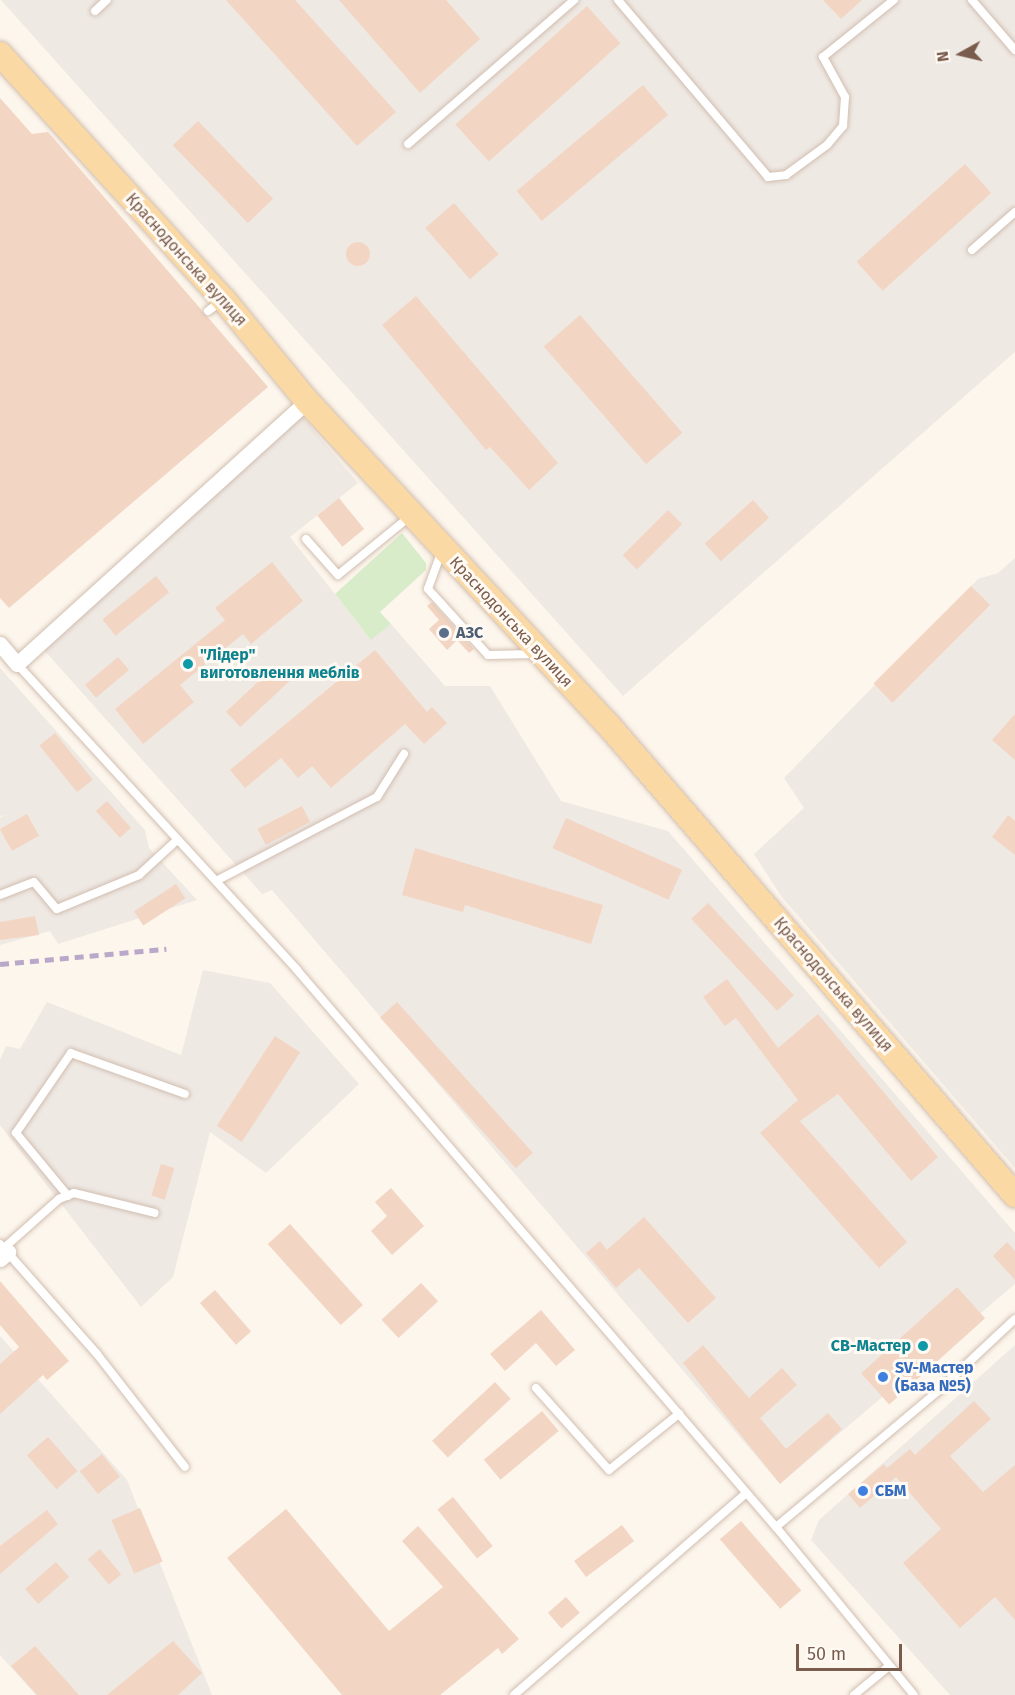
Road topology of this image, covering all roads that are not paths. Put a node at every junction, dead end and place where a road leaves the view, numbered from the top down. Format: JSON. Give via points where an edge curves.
{"nodes":[{"id":1,"x":107,"y":0,"type":"edge"},
{"id":2,"x":574,"y":0,"type":"edge"},
{"id":3,"x":618,"y":0,"type":"edge"},
{"id":4,"x":894,"y":0,"type":"edge"},
{"id":5,"x":972,"y":0,"type":"edge"},
{"id":6,"x":95,"y":11,"type":"dead end"},
{"id":7,"x":1015,"y":50,"type":"edge"},
{"id":8,"x":0,"y":54,"type":"edge"},
{"id":9,"x":408,"y":144,"type":"dead end"},
{"id":10,"x":1015,"y":212,"type":"edge"},
{"id":11,"x":972,"y":250,"type":"dead end"},
{"id":12,"x":307,"y":401,"type":"junction"},
{"id":13,"x":413,"y":515,"type":"junction"},
{"id":14,"x":306,"y":539,"type":"dead end"},
{"id":15,"x":442,"y":548,"type":"junction"},
{"id":16,"x":0,"y":644,"type":"edge"},
{"id":17,"x":539,"y":654,"type":"junction"},
{"id":18,"x":17,"y":664,"type":"junction"},
{"id":19,"x":404,"y":754,"type":"dead end"},
{"id":20,"x":177,"y":840,"type":"junction"},
{"id":21,"x":216,"y":881,"type":"junction"},
{"id":22,"x":0,"y":896,"type":"edge"},
{"id":23,"x":185,"y":1094,"type":"dead end"},
{"id":24,"x":1015,"y":1195,"type":"edge"},
{"id":25,"x":68,"y":1196,"type":"junction"},
{"id":26,"x":155,"y":1213,"type":"dead end"},
{"id":27,"x":3,"y":1251,"type":"edge"},
{"id":28,"x":1015,"y":1319,"type":"edge"},
{"id":29,"x":536,"y":1388,"type":"dead end"},
{"id":30,"x":679,"y":1414,"type":"junction"},
{"id":31,"x":185,"y":1467,"type":"dead end"},
{"id":32,"x":745,"y":1494,"type":"junction"},
{"id":33,"x":776,"y":1527,"type":"junction"},
{"id":34,"x":889,"y":1666,"type":"junction"},
{"id":35,"x":514,"y":1695,"type":"edge"},
{"id":36,"x":854,"y":1695,"type":"edge"},
{"id":37,"x":914,"y":1695,"type":"edge"}],
"edges":[{"from":1,"to":6,"type":"lane"},
{"from":2,"to":9,"type":"lane"},
{"from":3,"to":4,"type":"lane","via":[[768,177],[786,175],[827,145],[843,126],[845,97],[823,57]]},
{"from":5,"to":7,"type":"lane"},
{"from":8,"to":12,"type":"main road","name":"Краснодонська вулиця","via":[[216,305]]},
{"from":10,"to":11,"type":"lane"},
{"from":12,"to":13,"type":"main road","name":"Краснодонська вулиця"},
{"from":12,"to":18,"type":"street"},
{"from":13,"to":14,"type":"lane","via":[[338,576]]},
{"from":13,"to":15,"type":"main road","name":"Краснодонська вулиця"},
{"from":15,"to":17,"type":"main road","name":"Краснодонська вулиця"},
{"from":15,"to":17,"type":"lane","via":[[428,589],[488,655]]},
{"from":16,"to":18,"type":"street"},
{"from":17,"to":24,"type":"main road","name":"Краснодонська вулиця","via":[[610,727]]},
{"from":18,"to":20,"type":"lane"},
{"from":19,"to":21,"type":"lane","via":[[377,797]]},
{"from":20,"to":21,"type":"lane"},
{"from":20,"to":22,"type":"lane","via":[[139,875],[57,909],[34,882]]},
{"from":21,"to":30,"type":"lane"},
{"from":23,"to":25,"type":"lane","via":[[71,1053],[16,1133]]},
{"from":25,"to":26,"type":"lane","via":[[74,1193]]},
{"from":25,"to":27,"type":"lane"},
{"from":27,"to":31,"type":"lane","via":[[97,1354]]},
{"from":28,"to":33,"type":"lane","via":[[938,1391]]},
{"from":29,"to":30,"type":"lane","via":[[609,1470]]},
{"from":30,"to":32,"type":"lane"},
{"from":32,"to":33,"type":"lane"},
{"from":32,"to":35,"type":"lane"},
{"from":33,"to":34,"type":"lane"},
{"from":34,"to":36,"type":"lane"},
{"from":34,"to":37,"type":"lane"}]}
